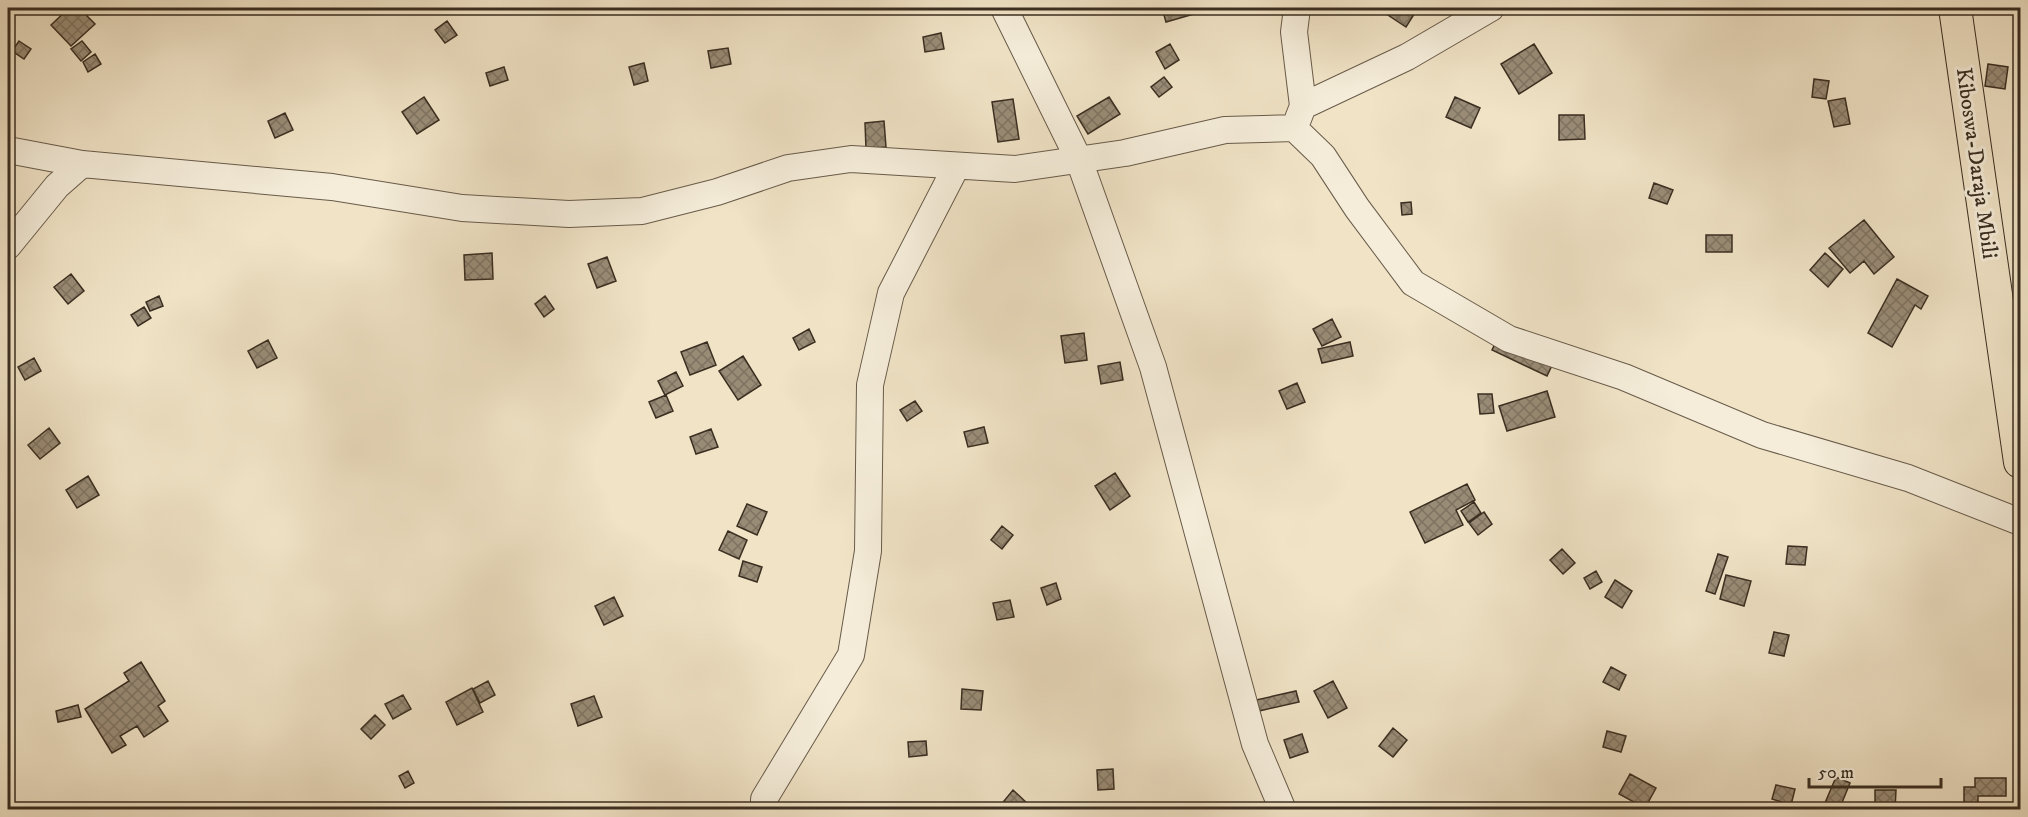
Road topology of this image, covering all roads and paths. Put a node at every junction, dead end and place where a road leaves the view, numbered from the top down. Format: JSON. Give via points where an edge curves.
{"nodes":[{"id":1,"x":1004,"y":8,"type":"edge"},
{"id":2,"x":1297,"y":8,"type":"edge"},
{"id":3,"x":1491,"y":8,"type":"edge"},
{"id":4,"x":1955,"y":8,"type":"edge"},
{"id":5,"x":1299,"y":117,"type":"junction"},
{"id":6,"x":8,"y":150,"type":"edge"},
{"id":7,"x":1079,"y":160,"type":"junction"},
{"id":8,"x":82,"y":164,"type":"junction"},
{"id":9,"x":956,"y":167,"type":"junction"},
{"id":10,"x":8,"y":246,"type":"edge"},
{"id":11,"x":2020,"y":462,"type":"edge"},
{"id":12,"x":2020,"y":522,"type":"edge"},
{"id":13,"x":764,"y":810,"type":"edge"},
{"id":14,"x":1284,"y":810,"type":"edge"}],
"edges":[{"from":1,"to":7,"type":"street"},
{"from":2,"to":5,"type":"street","via":[[1294,32]]},
{"from":3,"to":5,"type":"street"},
{"from":4,"to":11,"type":"main road","name":"Kiboswa-Daraja Mbili"},
{"from":5,"to":7,"type":"street"},
{"from":5,"to":12,"type":"street","via":[[1357,208],[1413,283],[1509,339],[1624,377],[1762,435],[1908,477]]},
{"from":6,"to":8,"type":"street"},
{"from":7,"to":9,"type":"street","via":[[1015,169]]},
{"from":7,"to":14,"type":"street","via":[[1154,367],[1255,744]]},
{"from":8,"to":9,"type":"street","via":[[332,187],[462,208],[569,214],[642,211],[788,168],[851,159]]},
{"from":8,"to":10,"type":"street","via":[[57,186]]},
{"from":9,"to":13,"type":"street","via":[[891,293],[870,385],[868,551],[851,655],[764,799]]}]}
